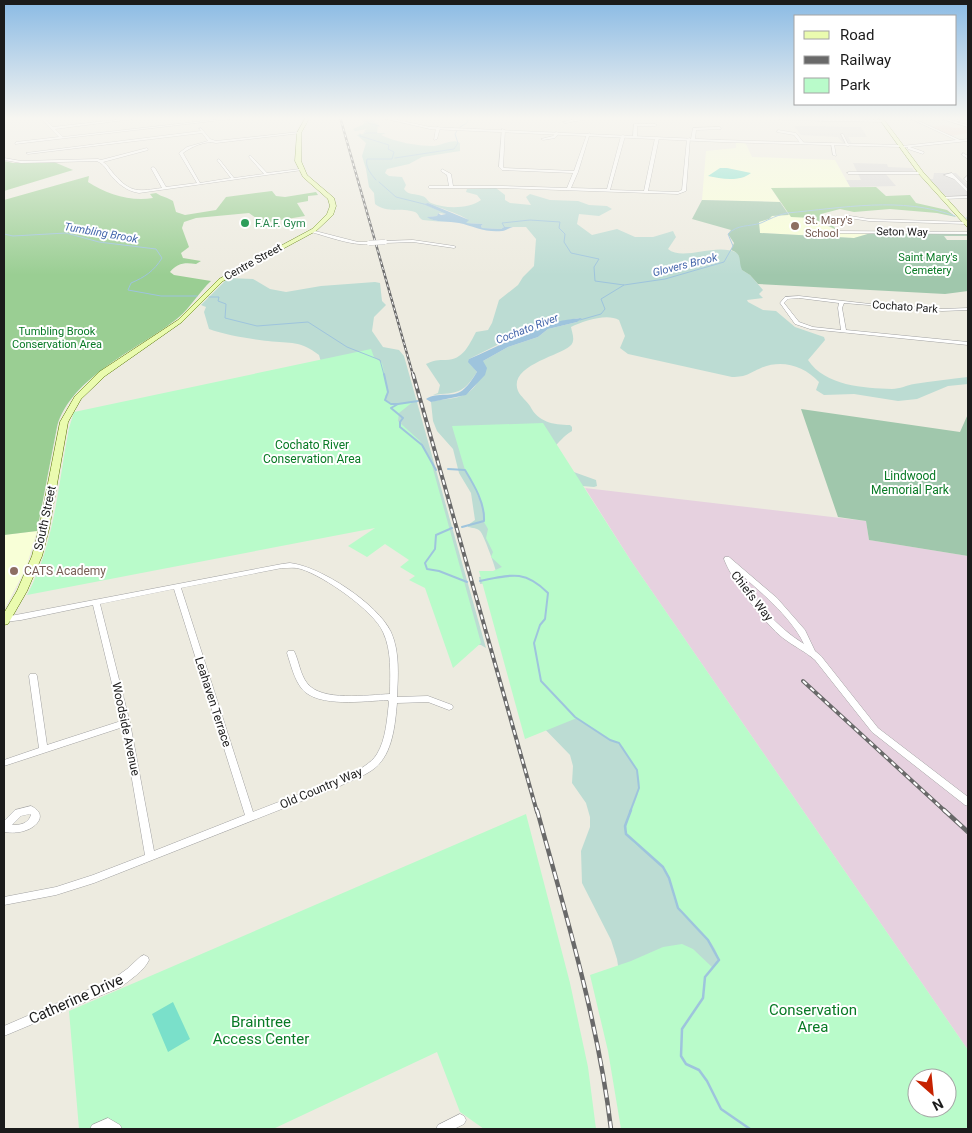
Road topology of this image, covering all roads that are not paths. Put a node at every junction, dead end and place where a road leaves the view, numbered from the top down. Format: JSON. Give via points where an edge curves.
{"nodes":[{"id":1,"x":109,"y":170,"type":"edge"},
{"id":2,"x":154,"y":170,"type":"edge"},
{"id":3,"x":191,"y":170,"type":"edge"},
{"id":4,"x":226,"y":170,"type":"edge"},
{"id":5,"x":262,"y":170,"type":"edge"},
{"id":6,"x":300,"y":170,"type":"joint"},
{"id":7,"x":442,"y":170,"type":"dead end"},
{"id":8,"x":524,"y":170,"type":"edge"},
{"id":9,"x":614,"y":170,"type":"edge"},
{"id":10,"x":651,"y":170,"type":"edge"},
{"id":11,"x":687,"y":170,"type":"edge"},
{"id":12,"x":919,"y":170,"type":"edge"},
{"id":13,"x":576,"y":172,"type":"joint"},
{"id":14,"x":849,"y":173,"type":"dead end"},
{"id":15,"x":921,"y":173,"type":"junction"},
{"id":16,"x":266,"y":174,"type":"junction"},
{"id":17,"x":952,"y":174,"type":"dead end"},
{"id":18,"x":968,"y":177,"type":"edge"},
{"id":19,"x":233,"y":179,"type":"junction"},
{"id":20,"x":968,"y":182,"type":"edge"},
{"id":21,"x":199,"y":184,"type":"junction"},
{"id":22,"x":430,"y":187,"type":"dead end"},
{"id":23,"x":451,"y":187,"type":"junction"},
{"id":24,"x":164,"y":189,"type":"junction"},
{"id":25,"x":570,"y":189,"type":"junction"},
{"id":26,"x":608,"y":191,"type":"junction"},
{"id":27,"x":968,"y":191,"type":"edge"},
{"id":28,"x":646,"y":192,"type":"junction"},
{"id":29,"x":968,"y":197,"type":"edge"},
{"id":30,"x":943,"y":198,"type":"junction"},
{"id":31,"x":850,"y":217,"type":"dead end"},
{"id":32,"x":967,"y":224,"type":"edge"},
{"id":33,"x":312,"y":231,"type":"junction"},
{"id":34,"x":836,"y":232,"type":"dead end"},
{"id":35,"x":968,"y":233,"type":"edge"},
{"id":36,"x":454,"y":247,"type":"dead end"},
{"id":37,"x":842,"y":301,"type":"junction"},
{"id":38,"x":968,"y":309,"type":"edge"},
{"id":39,"x":844,"y":332,"type":"junction"},
{"id":40,"x":968,"y":344,"type":"edge"},
{"id":41,"x":70,"y":408,"type":"joint"},
{"id":42,"x":177,"y":587,"type":"junction"},
{"id":43,"x":96,"y":603,"type":"junction"},
{"id":44,"x":4,"y":620,"type":"edge"},
{"id":45,"x":811,"y":651,"type":"junction"},
{"id":46,"x":291,"y":653,"type":"dead end"},
{"id":47,"x":33,"y":676,"type":"dead end"},
{"id":48,"x":392,"y":698,"type":"junction"},
{"id":49,"x":449,"y":707,"type":"dead end"},
{"id":50,"x":126,"y":723,"type":"junction"},
{"id":51,"x":44,"y":750,"type":"junction"},
{"id":52,"x":4,"y":763,"type":"edge"},
{"id":53,"x":968,"y":802,"type":"edge"},
{"id":54,"x":250,"y":818,"type":"junction"},
{"id":55,"x":150,"y":857,"type":"junction"},
{"id":56,"x":4,"y":901,"type":"edge"},
{"id":57,"x":144,"y":960,"type":"dead end"},
{"id":58,"x":4,"y":1031,"type":"edge"},
{"id":59,"x":460,"y":1120,"type":"dead end"},
{"id":60,"x":96,"y":1129,"type":"edge"},
{"id":61,"x":116,"y":1129,"type":"edge"},
{"id":62,"x":442,"y":1129,"type":"edge"}],
"edges":[{"from":1,"to":24,"type":"street","via":[[131,190]]},
{"from":2,"to":24,"type":"street"},
{"from":3,"to":21,"type":"street"},
{"from":4,"to":19,"type":"street"},
{"from":5,"to":16,"type":"street"},
{"from":6,"to":16,"type":"street"},
{"from":6,"to":33,"type":"main road","name":"Centre Street","via":[[332,202],[329,217]]},
{"from":7,"to":23,"type":"street","via":[[449,174]]},
{"from":8,"to":13,"type":"street"},
{"from":9,"to":26,"type":"street"},
{"from":10,"to":28,"type":"street"},
{"from":11,"to":28,"type":"street","via":[[684,191]]},
{"from":12,"to":15,"type":"main road"},
{"from":13,"to":25,"type":"street"},
{"from":14,"to":15,"type":"street"},
{"from":15,"to":30,"type":"main road"},
{"from":16,"to":19,"type":"street"},
{"from":17,"to":27,"type":"street"},
{"from":18,"to":20,"type":"street"},
{"from":19,"to":21,"type":"street"},
{"from":21,"to":24,"type":"street"},
{"from":22,"to":23,"type":"street"},
{"from":23,"to":25,"type":"street"},
{"from":25,"to":26,"type":"street"},
{"from":26,"to":28,"type":"street"},
{"from":29,"to":30,"type":"street"},
{"from":30,"to":32,"type":"main road"},
{"from":31,"to":32,"type":"street"},
{"from":33,"to":36,"type":"street","bridge":true,"via":[[358,243],[413,241]]},
{"from":33,"to":41,"type":"main road","name":"Centre Street","via":[[221,280],[180,321],[93,382]]},
{"from":34,"to":35,"type":"street","name":"Seton Way"},
{"from":37,"to":38,"type":"street","name":"Cochato Park"},
{"from":37,"to":39,"type":"street"},
{"from":37,"to":39,"type":"street","name":"Cochato Park","via":[[789,298],[782,304],[800,324]]},
{"from":39,"to":40,"type":"street"},
{"from":41,"to":44,"type":"main road","name":"South Street","via":[[62,430],[39,551]]},
{"from":42,"to":43,"type":"street","name":"Old Country Way"},
{"from":42,"to":48,"type":"street","name":"Old Country Way","via":[[287,566],[309,568],[364,604],[381,622],[394,651]]},
{"from":42,"to":54,"type":"street","name":"Leahaven Terrace"},
{"from":43,"to":44,"type":"street","name":"Old Country Way"},
{"from":43,"to":50,"type":"street","name":"Woodside Avenue"},
{"from":45,"to":45,"type":"street","name":"Chiefs Way","via":[[802,632],[777,603],[727,559],[733,573],[776,627]]},
{"from":45,"to":53,"type":"street","name":"Chiefs Way","via":[[875,730]]},
{"from":46,"to":48,"type":"street","via":[[304,684],[315,695]]},
{"from":47,"to":51,"type":"street"},
{"from":48,"to":49,"type":"street","via":[[428,699]]},
{"from":48,"to":54,"type":"street","name":"Old Country Way","via":[[387,745],[372,765],[337,783]]},
{"from":50,"to":51,"type":"street"},
{"from":50,"to":55,"type":"street","name":"Woodside Avenue"},
{"from":51,"to":52,"type":"street"},
{"from":54,"to":55,"type":"street","name":"Old Country Way"},
{"from":55,"to":56,"type":"street","name":"Old Country Way","via":[[64,889]]},
{"from":57,"to":58,"type":"street","name":"Catherine Drive","via":[[117,983]]},
{"from":59,"to":62,"type":"street"},
{"from":60,"to":61,"type":"street","via":[[108,1124]]}]}
